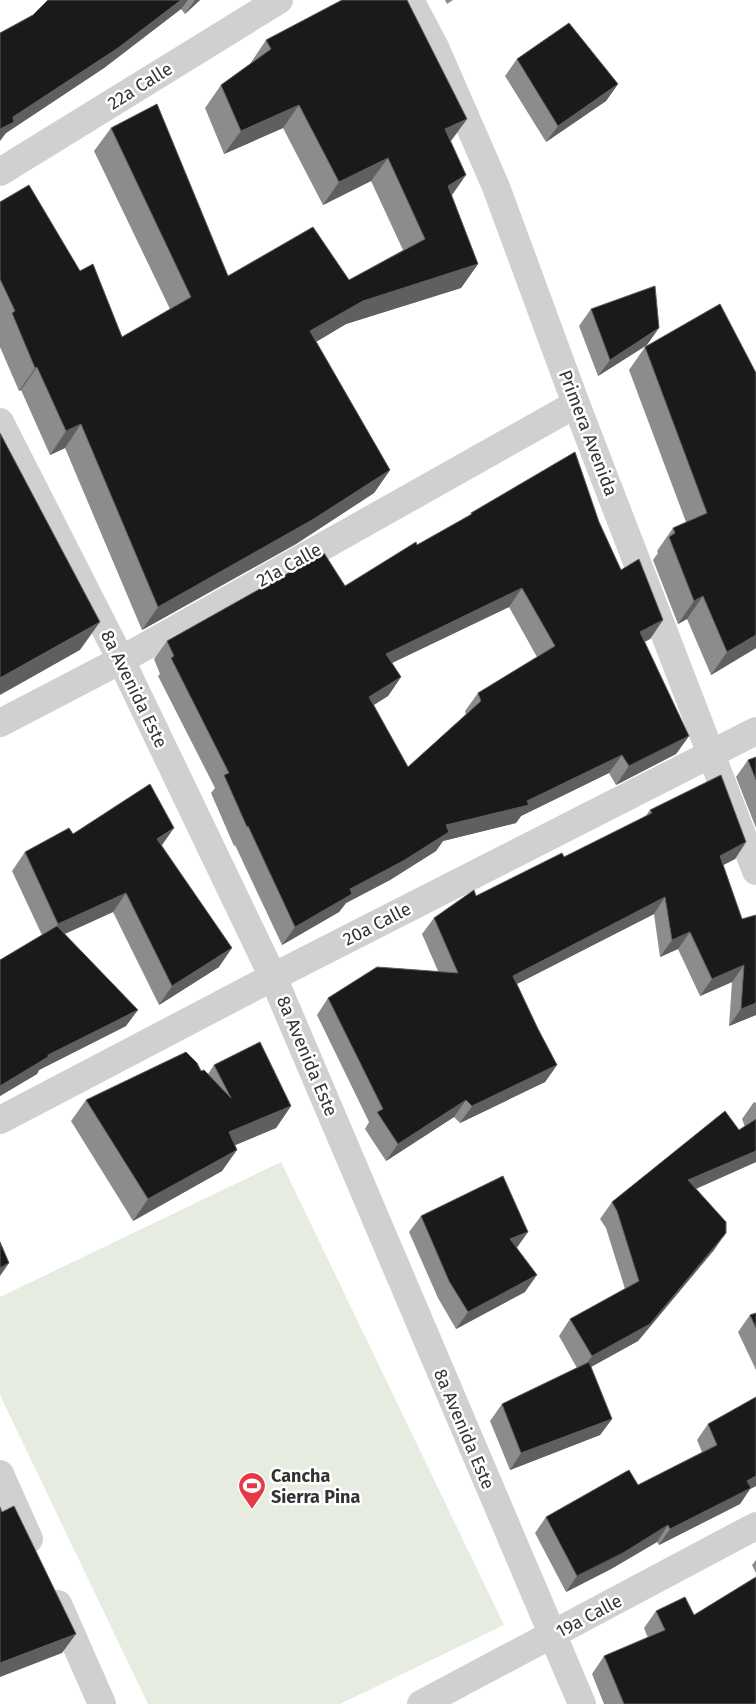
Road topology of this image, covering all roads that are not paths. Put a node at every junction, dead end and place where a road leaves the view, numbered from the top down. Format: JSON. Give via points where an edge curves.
{"nodes":[{"id":1,"x":279,"y":0,"type":"edge"},
{"id":2,"x":410,"y":0,"type":"edge"},
{"id":3,"x":0,"y":172,"type":"edge"},
{"id":4,"x":576,"y":404,"type":"junction"},
{"id":5,"x":0,"y":422,"type":"edge"},
{"id":6,"x":120,"y":660,"type":"junction"},
{"id":7,"x":0,"y":723,"type":"edge"},
{"id":8,"x":756,"y":730,"type":"edge"},
{"id":9,"x":711,"y":752,"type":"junction"},
{"id":10,"x":756,"y":871,"type":"edge"},
{"id":11,"x":273,"y":977,"type":"junction"},
{"id":12,"x":0,"y":1120,"type":"edge"},
{"id":13,"x":0,"y":1474,"type":"edge"},
{"id":14,"x":756,"y":1526,"type":"edge"},
{"id":15,"x":552,"y":1636,"type":"junction"},
{"id":16,"x":102,"y":1704,"type":"edge"},
{"id":17,"x":421,"y":1704,"type":"edge"},
{"id":18,"x":582,"y":1704,"type":"edge"}],
"edges":[{"from":1,"to":3,"type":"street","name":"22a Calle"},
{"from":2,"to":4,"type":"street","name":"Primera Avenida","via":[[435,47],[496,187]]},
{"from":4,"to":6,"type":"street","name":"21a Calle"},
{"from":4,"to":9,"type":"street","name":"Primera Avenida"},
{"from":5,"to":6,"type":"street","name":"8a Avenida Este"},
{"from":6,"to":7,"type":"street","name":"21a Calle"},
{"from":6,"to":11,"type":"street","name":"8a Avenida Este"},
{"from":8,"to":9,"type":"street","name":"20a Calle"},
{"from":9,"to":10,"type":"street","name":"Primera Avenida"},
{"from":9,"to":11,"type":"street","name":"20a Calle"},
{"from":11,"to":12,"type":"street","name":"20a Calle"},
{"from":11,"to":15,"type":"street","name":"8a Avenida Este"},
{"from":13,"to":16,"type":"street"},
{"from":14,"to":15,"type":"street","name":"19a Calle"},
{"from":15,"to":17,"type":"street","name":"19a Calle"},
{"from":15,"to":18,"type":"street","name":"8a Avenida Este"}]}
